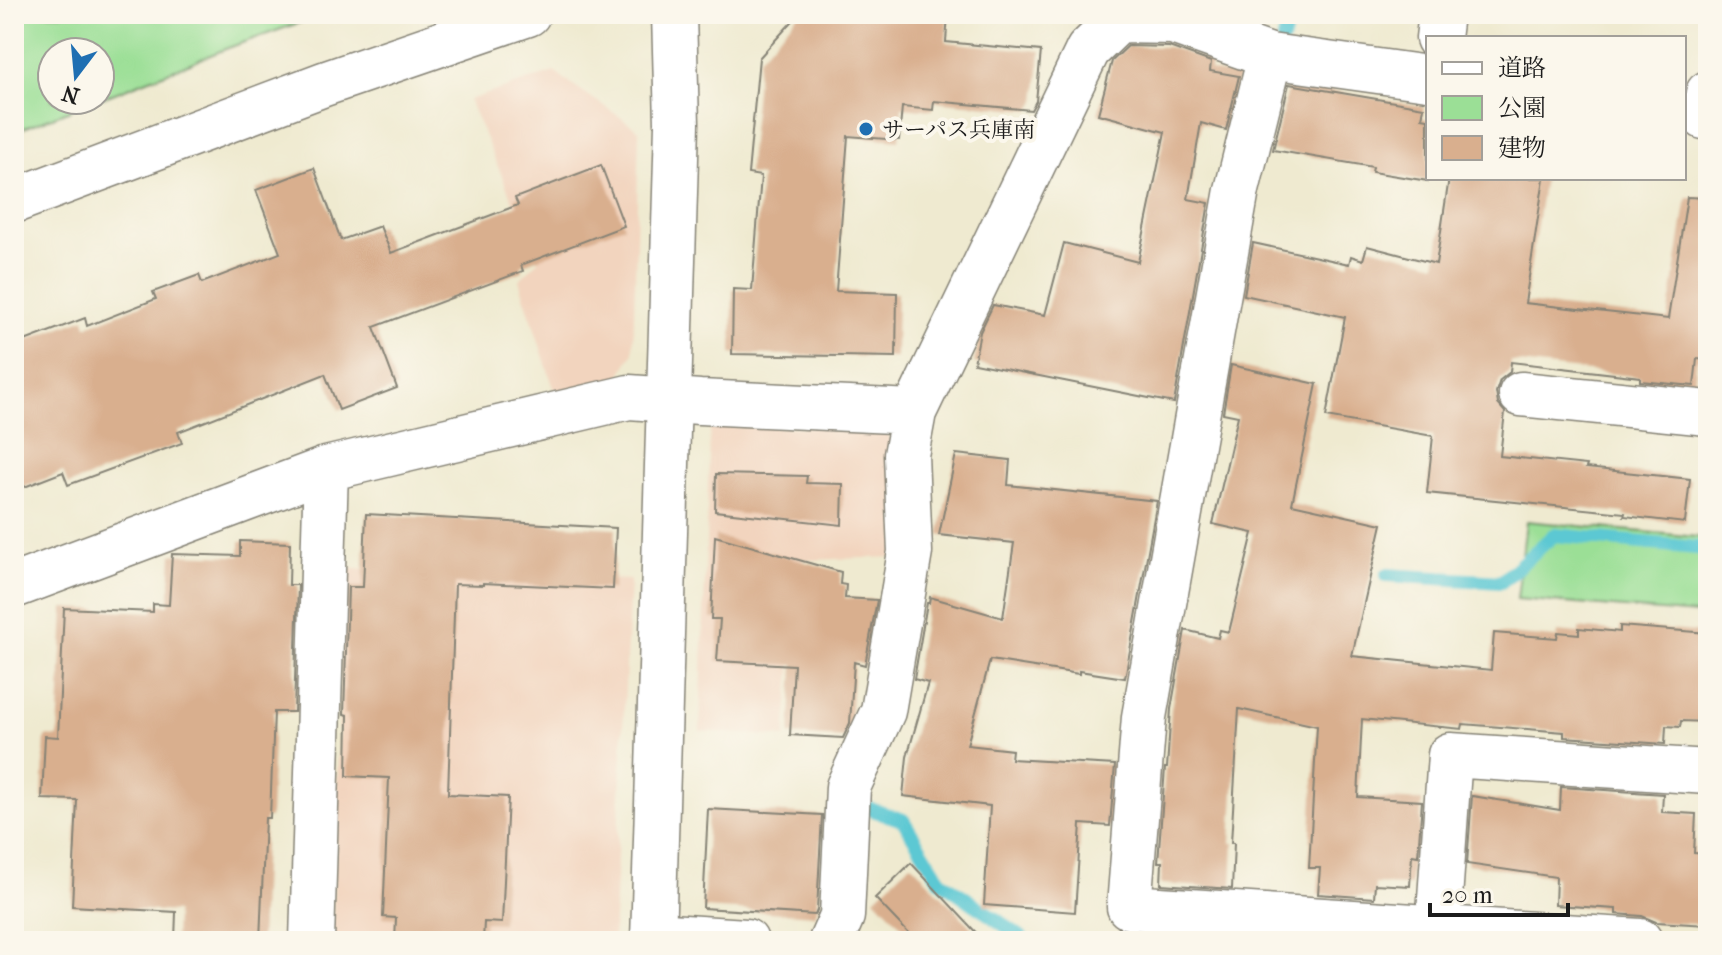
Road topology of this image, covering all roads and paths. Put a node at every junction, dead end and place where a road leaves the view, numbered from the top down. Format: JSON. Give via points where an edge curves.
{"nodes":[{"id":1,"x":528,"y":14,"type":"edge"},
{"id":2,"x":674,"y":14,"type":"edge"},
{"id":3,"x":1441,"y":14,"type":"edge"},
{"id":4,"x":1438,"y":36,"type":"edge"},
{"id":5,"x":1270,"y":56,"type":"junction"},
{"id":6,"x":1426,"y":78,"type":"edge"},
{"id":7,"x":14,"y":201,"type":"edge"},
{"id":8,"x":1521,"y":394,"type":"dead end"},
{"id":9,"x":669,"y":399,"type":"junction"},
{"id":10,"x":914,"y":412,"type":"junction"},
{"id":11,"x":1708,"y":413,"type":"edge"},
{"id":12,"x":326,"y":469,"type":"junction"},
{"id":13,"x":14,"y":586,"type":"edge"},
{"id":14,"x":1708,"y":772,"type":"edge"},
{"id":15,"x":1438,"y":927,"type":"junction"},
{"id":16,"x":1373,"y":932,"type":"edge"},
{"id":17,"x":653,"y":938,"type":"edge"},
{"id":18,"x":1624,"y":940,"type":"edge"},
{"id":19,"x":312,"y":941,"type":"edge"},
{"id":20,"x":746,"y":941,"type":"edge"},
{"id":21,"x":831,"y":941,"type":"edge"}],
"edges":[{"from":1,"to":7,"type":"street"},
{"from":2,"to":9,"type":"street","via":[[677,124]]},
{"from":3,"to":4,"type":"street"},
{"from":5,"to":6,"type":"street"},
{"from":5,"to":10,"type":"street","via":[[1173,22],[1118,21],[1088,50]]},
{"from":5,"to":16,"type":"street","via":[[1237,190],[1144,717],[1129,907]]},
{"from":8,"to":11,"type":"street"},
{"from":9,"to":10,"type":"street"},
{"from":9,"to":12,"type":"street","via":[[629,397]]},
{"from":9,"to":17,"type":"street"},
{"from":10,"to":21,"type":"street","via":[[906,455],[910,552],[883,711],[848,787],[842,916]]},
{"from":12,"to":13,"type":"street"},
{"from":12,"to":19,"type":"street"},
{"from":14,"to":15,"type":"street","via":[[1450,755]]},
{"from":15,"to":16,"type":"street"},
{"from":15,"to":18,"type":"street"},
{"from":17,"to":20,"type":"street"}]}
